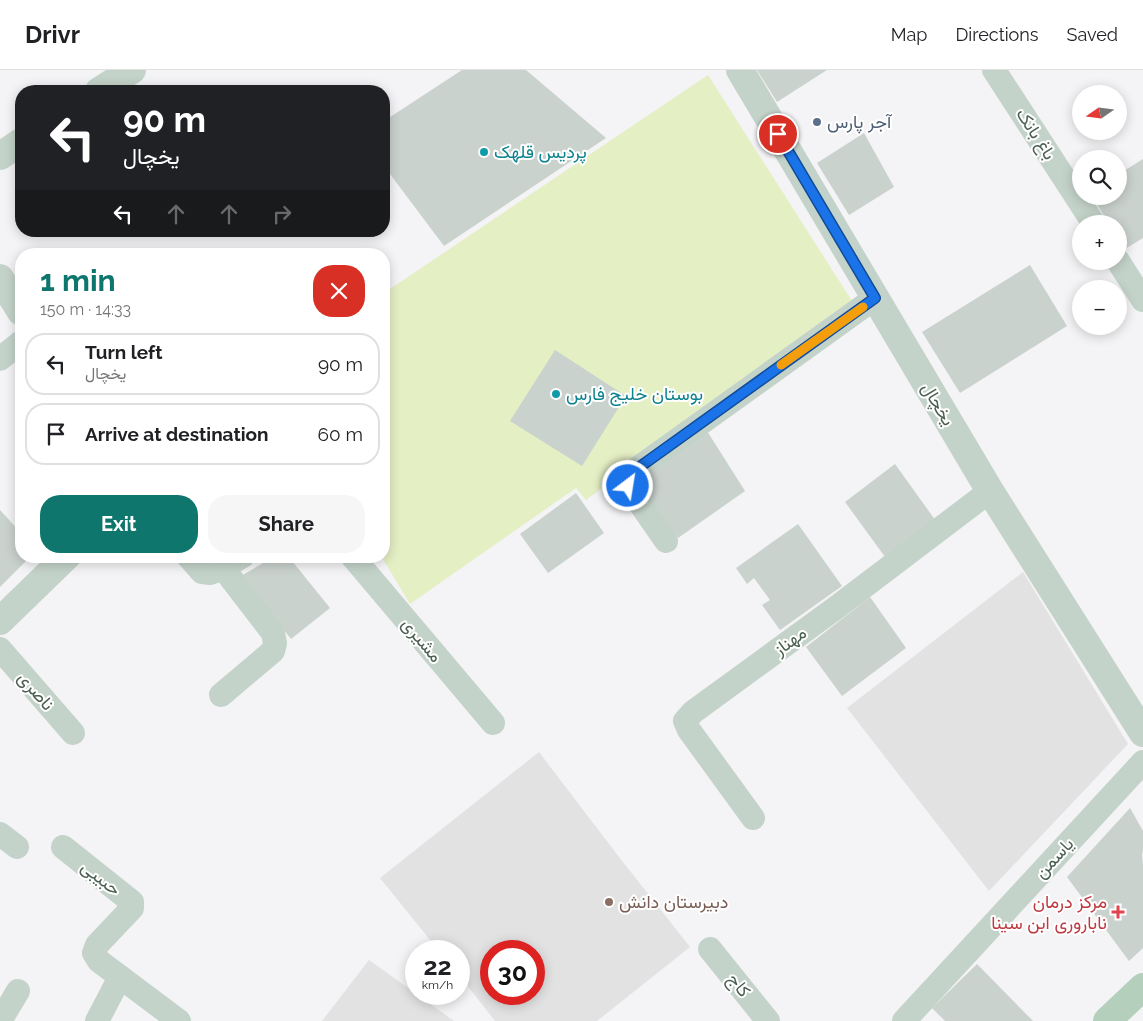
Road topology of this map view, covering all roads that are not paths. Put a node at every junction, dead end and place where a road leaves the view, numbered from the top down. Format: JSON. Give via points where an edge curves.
{"nodes":[{"id":1,"x":740,"y":70,"type":"edge"},
{"id":2,"x":994,"y":70,"type":"edge"},
{"id":3,"x":127,"y":71,"type":"edge"},
{"id":4,"x":107,"y":85,"type":"edge"},
{"id":5,"x":15,"y":146,"type":"edge"},
{"id":6,"x":0,"y":156,"type":"edge"},
{"id":7,"x":1088,"y":215,"type":"edge"},
{"id":8,"x":1124,"y":270,"type":"edge"},
{"id":9,"x":0,"y":278,"type":"edge"},
{"id":10,"x":875,"y":298,"type":"junction"},
{"id":11,"x":1143,"y":300,"type":"edge"},
{"id":12,"x":15,"y":302,"type":"edge"},
{"id":13,"x":15,"y":347,"type":"edge"},
{"id":14,"x":0,"y":359,"type":"edge"},
{"id":15,"x":990,"y":491,"type":"junction"},
{"id":16,"x":666,"y":541,"type":"dead end"},
{"id":17,"x":60,"y":563,"type":"edge"},
{"id":18,"x":194,"y":563,"type":"edge"},
{"id":19,"x":231,"y":563,"type":"edge"},
{"id":20,"x":234,"y":563,"type":"edge"},
{"id":21,"x":358,"y":563,"type":"edge"},
{"id":22,"x":0,"y":621,"type":"edge"},
{"id":23,"x":0,"y":649,"type":"edge"},
{"id":24,"x":221,"y":695,"type":"dead end"},
{"id":25,"x":493,"y":723,"type":"dead end"},
{"id":26,"x":73,"y":732,"type":"dead end"},
{"id":27,"x":1143,"y":733,"type":"edge"},
{"id":28,"x":1143,"y":762,"type":"edge"},
{"id":29,"x":753,"y":818,"type":"dead end"},
{"id":30,"x":63,"y":847,"type":"dead end"},
{"id":31,"x":710,"y":949,"type":"dead end"},
{"id":32,"x":120,"y":977,"type":"junction"},
{"id":33,"x":1143,"y":987,"type":"edge"},
{"id":34,"x":18,"y":991,"type":"dead end"},
{"id":35,"x":0,"y":1021,"type":"edge"},
{"id":36,"x":97,"y":1021,"type":"edge"},
{"id":37,"x":179,"y":1021,"type":"edge"},
{"id":38,"x":768,"y":1021,"type":"edge"},
{"id":39,"x":904,"y":1021,"type":"edge"},
{"id":40,"x":1107,"y":1021,"type":"edge"}],
"edges":[{"from":1,"to":10,"type":"street","name":"یخچال"},
{"from":2,"to":7,"type":"street","name":"باغ بانک"},
{"from":3,"to":4,"type":"street"},
{"from":5,"to":6,"type":"street"},
{"from":8,"to":11,"type":"street"},
{"from":9,"to":12,"type":"street"},
{"from":10,"to":15,"type":"street","name":"یخچال"},
{"from":10,"to":16,"type":"street","via":[[634,471],[628,486]]},
{"from":13,"to":14,"type":"street"},
{"from":15,"to":27,"type":"street","name":"یخچال"},
{"from":15,"to":29,"type":"street","name":"مهناز","via":[[685,721]]},
{"from":17,"to":22,"type":"street"},
{"from":18,"to":19,"type":"street","via":[[202,572],[210,574]]},
{"from":20,"to":24,"type":"street","via":[[273,633],[275,644],[272,651]]},
{"from":21,"to":25,"type":"street","name":"مشیری"},
{"from":23,"to":26,"type":"street","name":"ناصری"},
{"from":28,"to":39,"type":"street","name":"یاسمن"},
{"from":30,"to":32,"type":"street","name":"حبیبی","via":[[132,902],[132,908],[97,945],[94,953]]},
{"from":31,"to":38,"type":"street","name":"کاج"},
{"from":32,"to":36,"type":"street"},
{"from":32,"to":37,"type":"street","name":"حبیبی"},
{"from":33,"to":40,"type":"main road"},
{"from":34,"to":35,"type":"street"}]}
